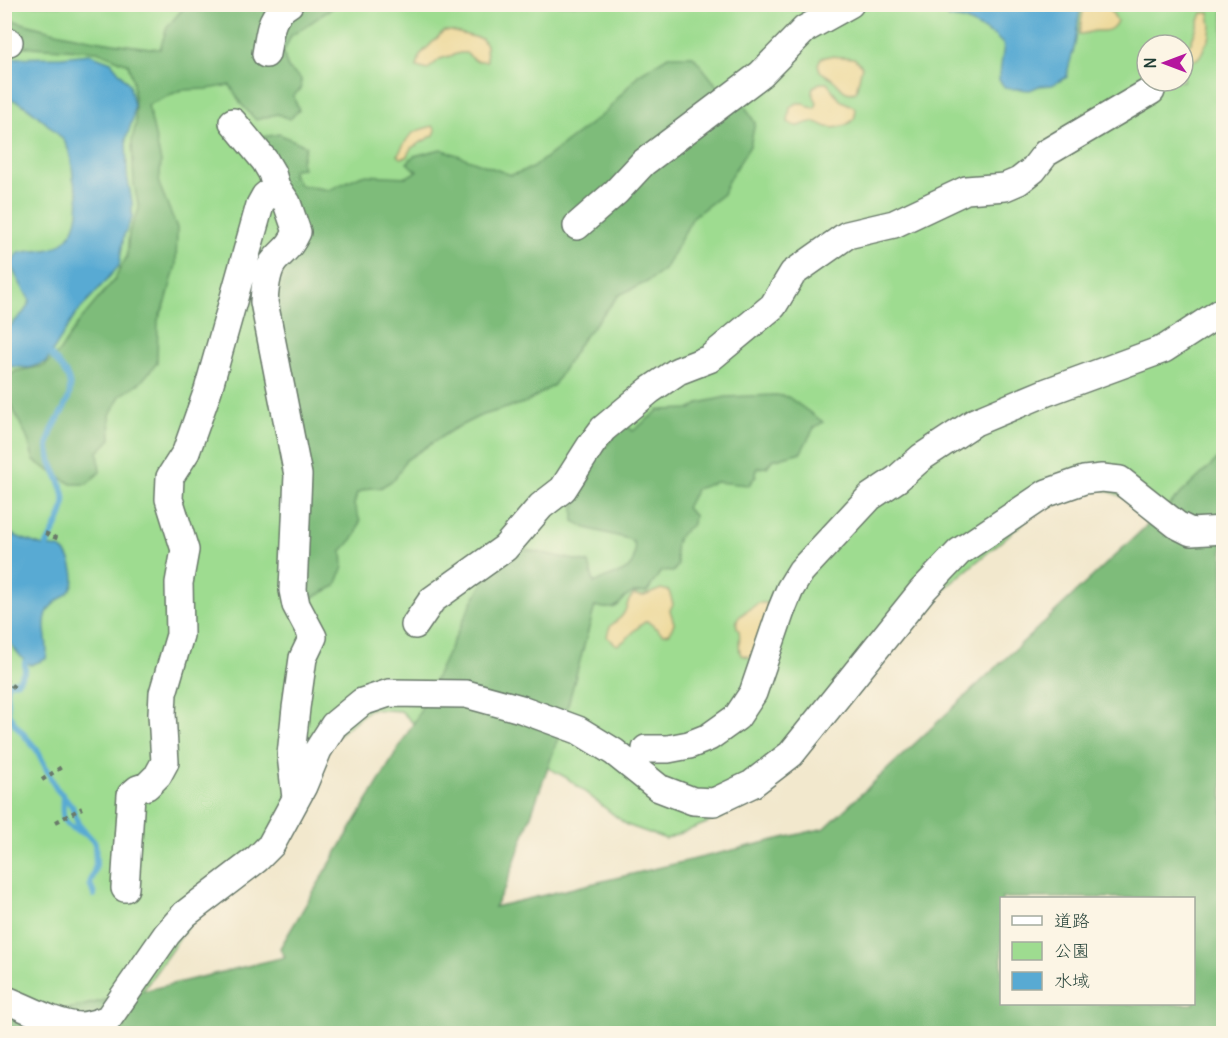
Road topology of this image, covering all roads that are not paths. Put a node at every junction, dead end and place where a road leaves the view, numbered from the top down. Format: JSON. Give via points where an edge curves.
{"nodes":[{"id":1,"x":289,"y":4,"type":"edge"},
{"id":2,"x":850,"y":4,"type":"edge"},
{"id":3,"x":266,"y":54,"type":"dead end"},
{"id":4,"x":1148,"y":93,"type":"edge"},
{"id":5,"x":233,"y":122,"type":"dead end"},
{"id":6,"x":276,"y":187,"type":"junction"},
{"id":7,"x":577,"y":226,"type":"dead end"},
{"id":8,"x":1224,"y":310,"type":"edge"},
{"id":9,"x":1224,"y":530,"type":"edge"},
{"id":10,"x":415,"y":625,"type":"dead end"},
{"id":11,"x":646,"y":749,"type":"dead end"},
{"id":12,"x":296,"y":799,"type":"junction"},
{"id":13,"x":125,"y":888,"type":"dead end"},
{"id":14,"x":4,"y":999,"type":"edge"}],
"edges":[{"from":1,"to":3,"type":"street","via":[[279,10],[273,21]]},
{"from":2,"to":7,"type":"street","via":[[805,29],[761,74],[643,163]]},
{"from":4,"to":10,"type":"street","via":[[1047,153],[1019,181],[1005,187],[966,190],[894,224],[847,235],[794,273],[773,306],[709,359],[678,371],[603,429],[563,489],[541,506],[505,548],[432,600]]},
{"from":5,"to":6,"type":"street","via":[[265,160]]},
{"from":6,"to":12,"type":"street","via":[[287,203],[297,232],[289,248],[273,261],[265,283],[264,302],[298,475],[292,590],[313,637],[303,658],[291,755]]},
{"from":6,"to":13,"type":"street","via":[[260,205],[208,390],[186,452],[170,477],[169,499],[185,550],[179,583],[180,635],[163,693],[165,762],[147,786],[131,795]]},
{"from":8,"to":11,"type":"street","via":[[1164,349],[975,422],[922,457],[870,497],[801,571],[781,611],[753,693],[737,717],[689,746]]},
{"from":9,"to":12,"type":"street","via":[[1191,532],[1120,480],[1084,480],[1047,493],[959,552],[922,591],[791,754],[752,784],[714,802],[693,801],[659,788],[614,752],[578,730],[521,709],[466,694],[389,693],[362,702],[333,725]]},
{"from":12,"to":14,"type":"street","via":[[271,845],[185,915],[108,1019],[79,1026]]}]}
